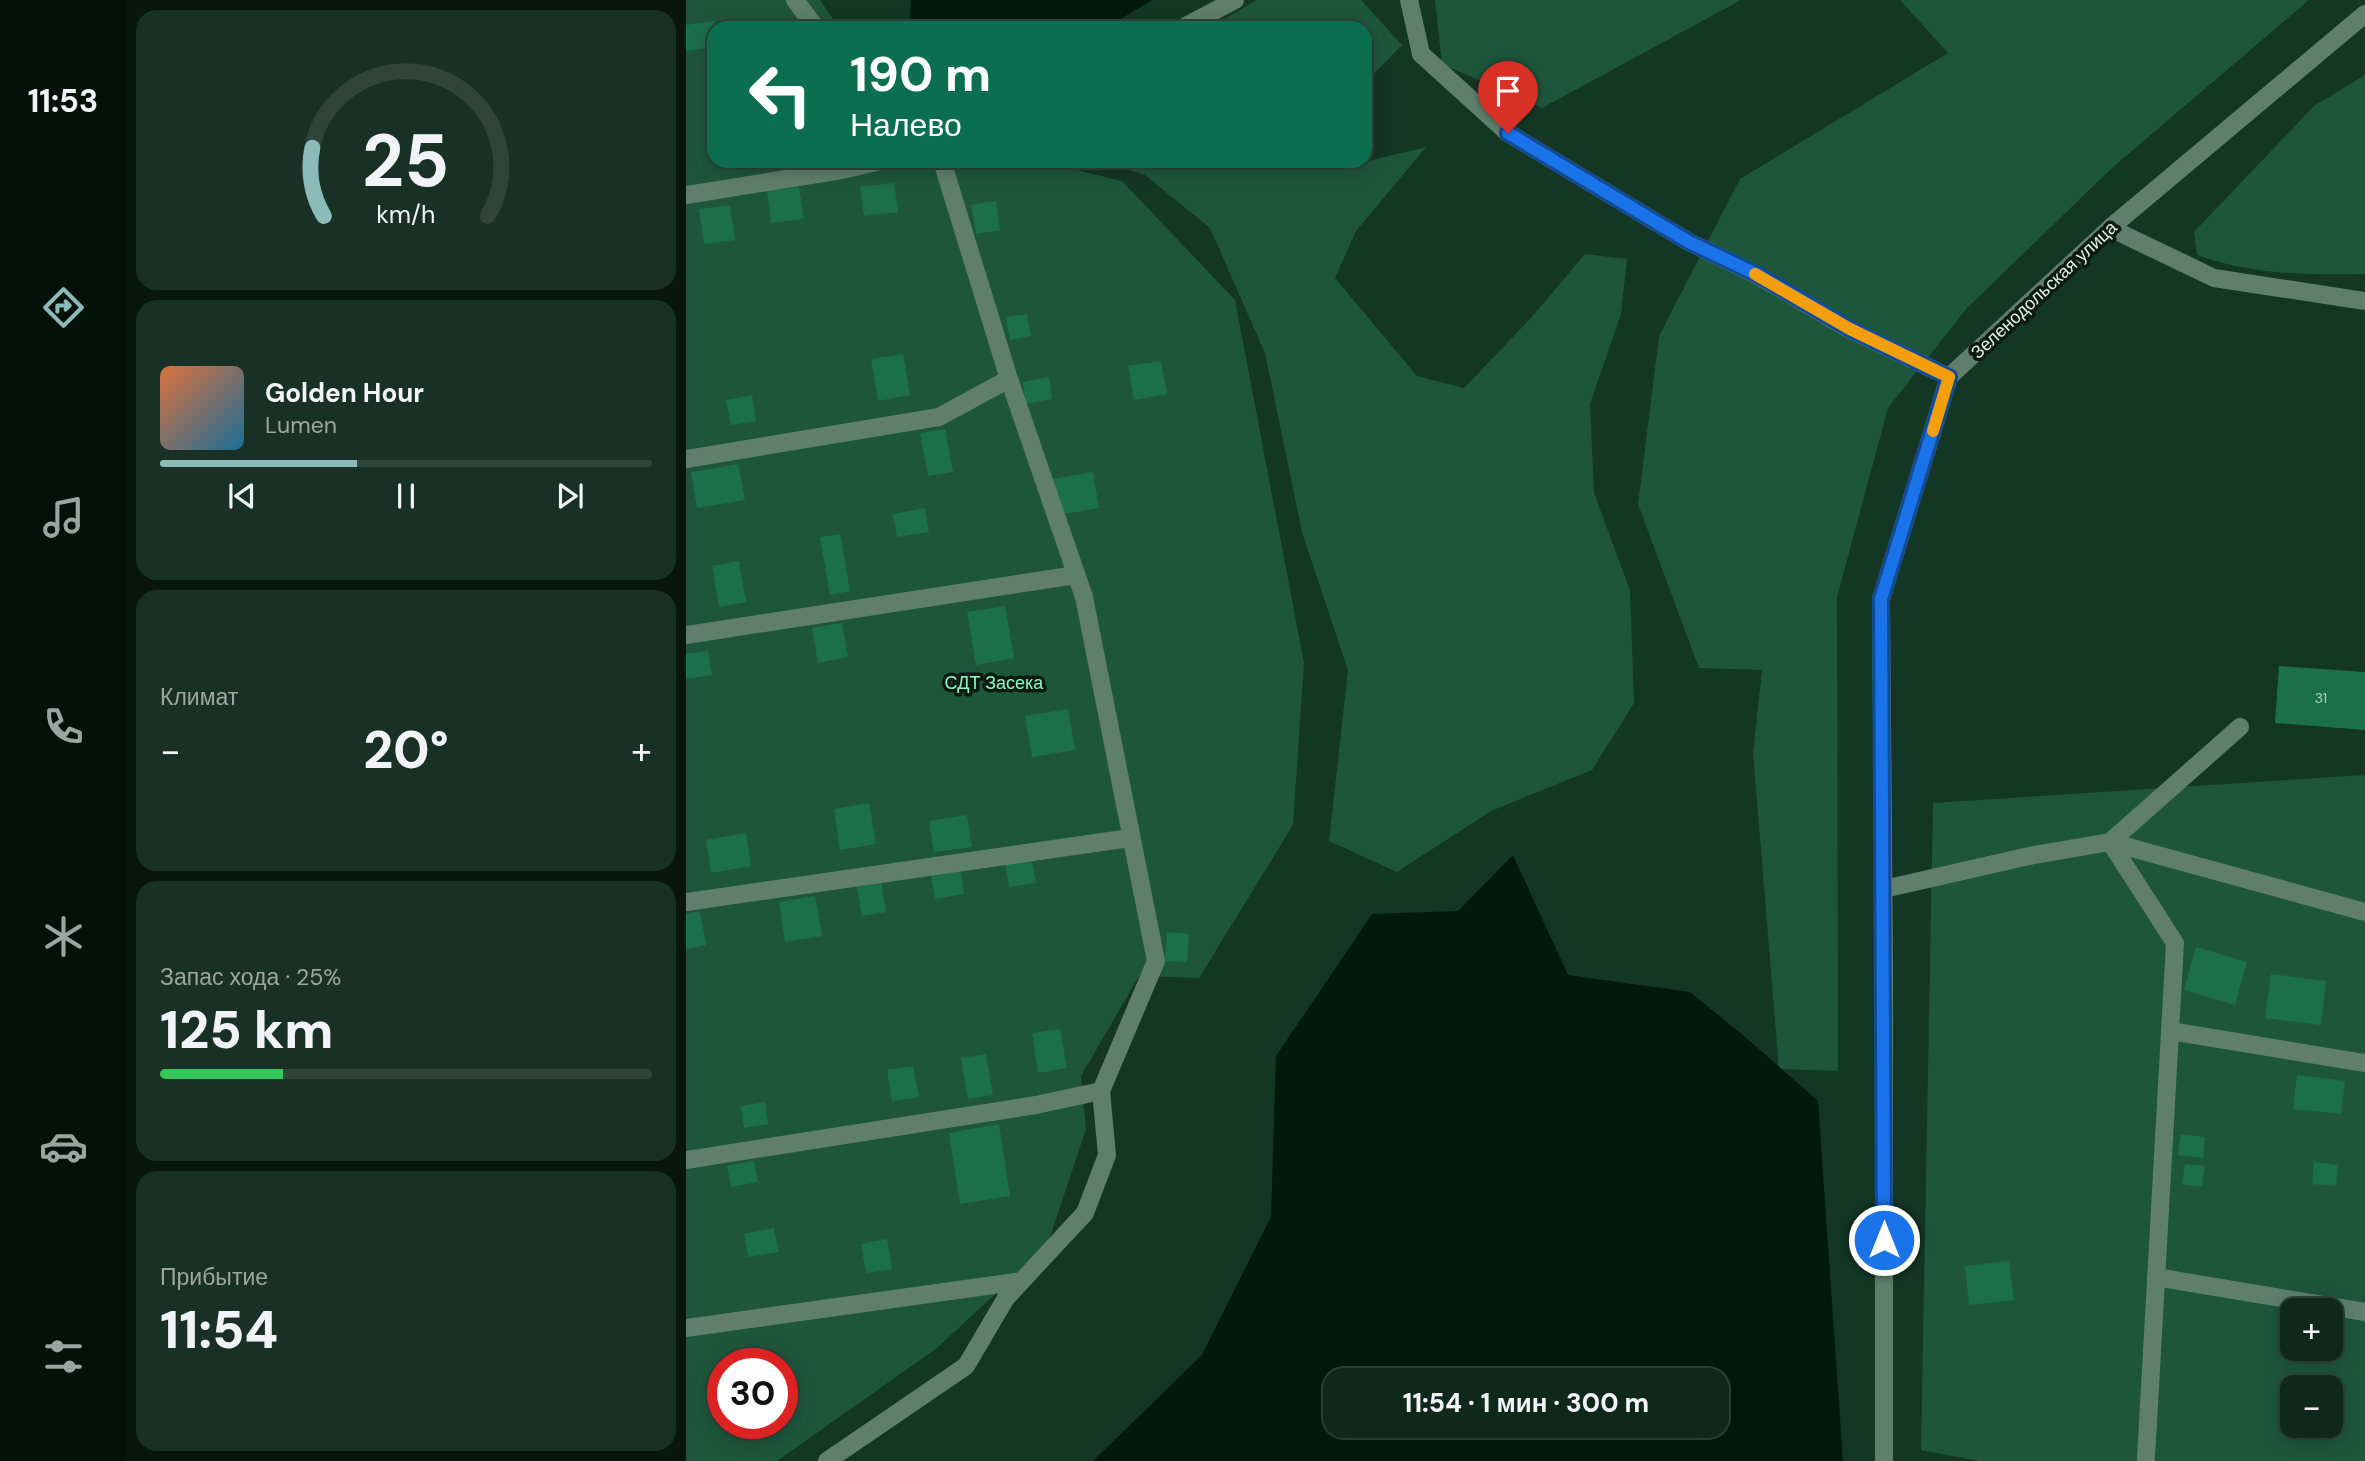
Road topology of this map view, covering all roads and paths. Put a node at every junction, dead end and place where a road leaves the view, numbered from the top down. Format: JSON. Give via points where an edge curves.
{"nodes":[{"id":1,"x":795,"y":0,"type":"edge"},
{"id":2,"x":1235,"y":0,"type":"edge"},
{"id":3,"x":1409,"y":0,"type":"edge"},
{"id":4,"x":2365,"y":13,"type":"edge"},
{"id":5,"x":811,"y":21,"type":"edge"},
{"id":6,"x":1195,"y":21,"type":"edge"},
{"id":7,"x":850,"y":168,"type":"edge"},
{"id":8,"x":944,"y":168,"type":"edge"},
{"id":9,"x":686,"y":195,"type":"edge"},
{"id":10,"x":2110,"y":228,"type":"junction"},
{"id":11,"x":2365,"y":300,"type":"edge"},
{"id":12,"x":1949,"y":377,"type":"junction"},
{"id":13,"x":1009,"y":379,"type":"junction"},
{"id":14,"x":686,"y":459,"type":"edge"},
{"id":15,"x":1076,"y":575,"type":"junction"},
{"id":16,"x":686,"y":635,"type":"edge"},
{"id":17,"x":2240,"y":727,"type":"dead end"},
{"id":18,"x":1130,"y":838,"type":"junction"},
{"id":19,"x":2110,"y":842,"type":"junction"},
{"id":20,"x":1884,"y":889,"type":"junction"},
{"id":21,"x":686,"y":902,"type":"edge"},
{"id":22,"x":2365,"y":912,"type":"edge"},
{"id":23,"x":2170,"y":1031,"type":"junction"},
{"id":24,"x":2365,"y":1063,"type":"edge"},
{"id":25,"x":1101,"y":1091,"type":"junction"},
{"id":26,"x":686,"y":1160,"type":"edge"},
{"id":27,"x":2156,"y":1277,"type":"junction"},
{"id":28,"x":1022,"y":1281,"type":"junction"},
{"id":29,"x":2365,"y":1312,"type":"edge"},
{"id":30,"x":686,"y":1328,"type":"edge"},
{"id":31,"x":2146,"y":1458,"type":"dead end"},
{"id":32,"x":827,"y":1461,"type":"edge"},
{"id":33,"x":1884,"y":1461,"type":"edge"}],
"edges":[{"from":1,"to":5,"type":"street"},
{"from":2,"to":6,"type":"street"},
{"from":3,"to":12,"type":"street","via":[[1421,54],[1508,133],[1689,242]]},
{"from":4,"to":10,"type":"street","name":"Зеленодольская улица"},
{"from":7,"to":9,"type":"street"},
{"from":8,"to":13,"type":"street"},
{"from":10,"to":11,"type":"street","via":[[2214,278]]},
{"from":10,"to":12,"type":"street","name":"Зеленодольская улица"},
{"from":12,"to":20,"type":"street","via":[[1881,599]]},
{"from":13,"to":14,"type":"street","via":[[939,416]]},
{"from":13,"to":15,"type":"street"},
{"from":15,"to":16,"type":"street"},
{"from":15,"to":18,"type":"street"},
{"from":17,"to":19,"type":"street"},
{"from":18,"to":21,"type":"street"},
{"from":18,"to":25,"type":"street","via":[[1156,961]]},
{"from":19,"to":20,"type":"street"},
{"from":19,"to":22,"type":"street"},
{"from":19,"to":23,"type":"street","via":[[2175,943]]},
{"from":20,"to":33,"type":"street"},
{"from":23,"to":24,"type":"street"},
{"from":23,"to":27,"type":"street"},
{"from":25,"to":26,"type":"street"},
{"from":25,"to":28,"type":"street","via":[[1107,1155],[1085,1213]]},
{"from":27,"to":29,"type":"street"},
{"from":27,"to":31,"type":"street"},
{"from":28,"to":30,"type":"street"},
{"from":28,"to":32,"type":"street","via":[[1006,1298],[965,1366]]}]}
